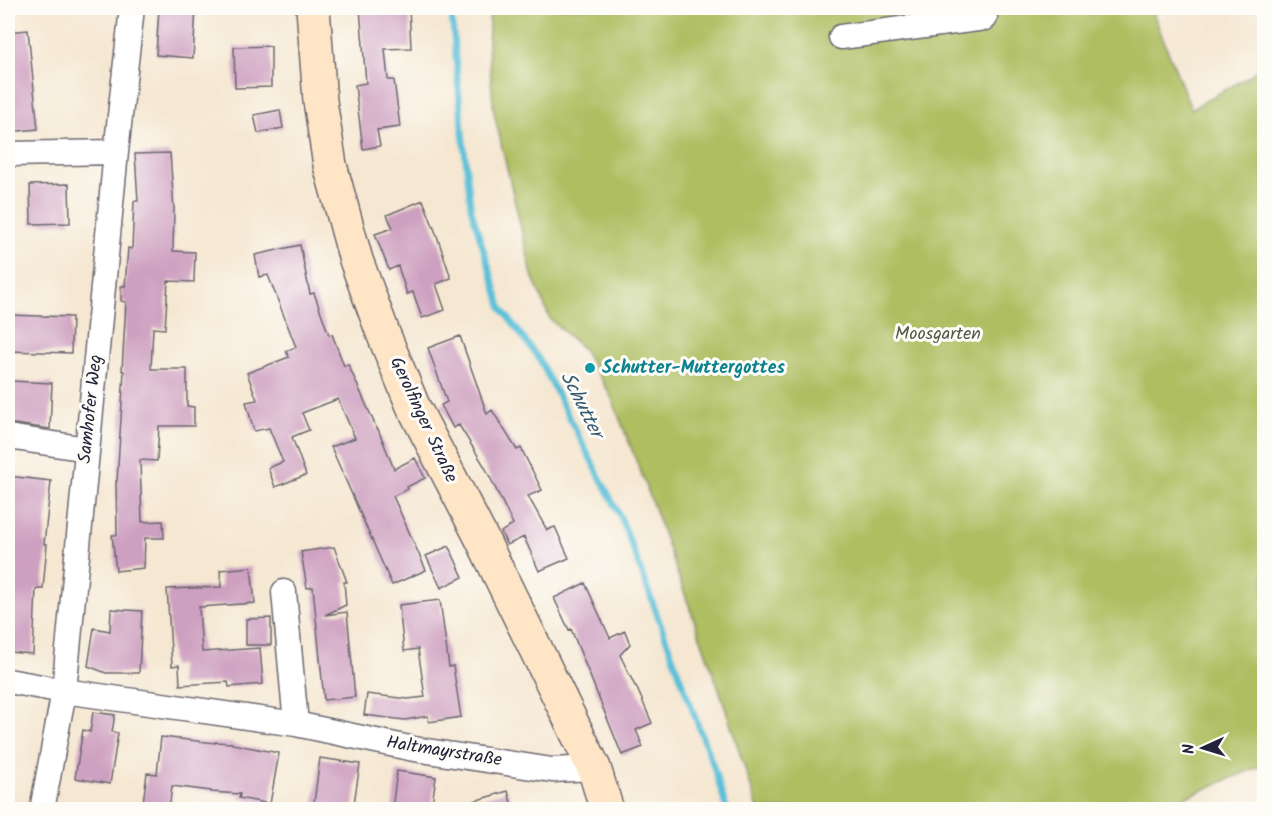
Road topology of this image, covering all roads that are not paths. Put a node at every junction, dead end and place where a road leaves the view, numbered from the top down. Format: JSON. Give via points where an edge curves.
{"nodes":[{"id":1,"x":132,"y":8,"type":"edge"},
{"id":2,"x":313,"y":8,"type":"edge"},
{"id":3,"x":985,"y":18,"type":"dead end"},
{"id":4,"x":841,"y":37,"type":"dead end"},
{"id":5,"x":116,"y":152,"type":"junction"},
{"id":6,"x":8,"y":154,"type":"edge"},
{"id":7,"x":8,"y":437,"type":"edge"},
{"id":8,"x":87,"y":449,"type":"junction"},
{"id":9,"x":284,"y":592,"type":"dead end"},
{"id":10,"x":8,"y":681,"type":"edge"},
{"id":11,"x":64,"y":691,"type":"junction"},
{"id":12,"x":296,"y":724,"type":"junction"},
{"id":13,"x":594,"y":768,"type":"junction"},
{"id":14,"x":42,"y":810,"type":"edge"},
{"id":15,"x":607,"y":810,"type":"edge"}],
"edges":[{"from":1,"to":5,"type":"street","name":"Samhofer Weg"},
{"from":2,"to":13,"type":"street","name":"Gerolfinger Straße","via":[[320,101],[330,165],[356,260],[413,406]]},
{"from":3,"to":4,"type":"street"},
{"from":5,"to":6,"type":"street"},
{"from":5,"to":8,"type":"street","name":"Samhofer Weg"},
{"from":7,"to":8,"type":"street"},
{"from":8,"to":11,"type":"street","name":"Samhofer Weg"},
{"from":9,"to":12,"type":"street"},
{"from":10,"to":11,"type":"street","name":"Haltmayrstraße"},
{"from":11,"to":12,"type":"street","name":"Haltmayrstraße"},
{"from":11,"to":14,"type":"street","name":"Samhofer Weg"},
{"from":12,"to":13,"type":"street","name":"Haltmayrstraße","via":[[414,749],[552,770]]},
{"from":13,"to":15,"type":"street","name":"Gerolfinger Straße"}]}
